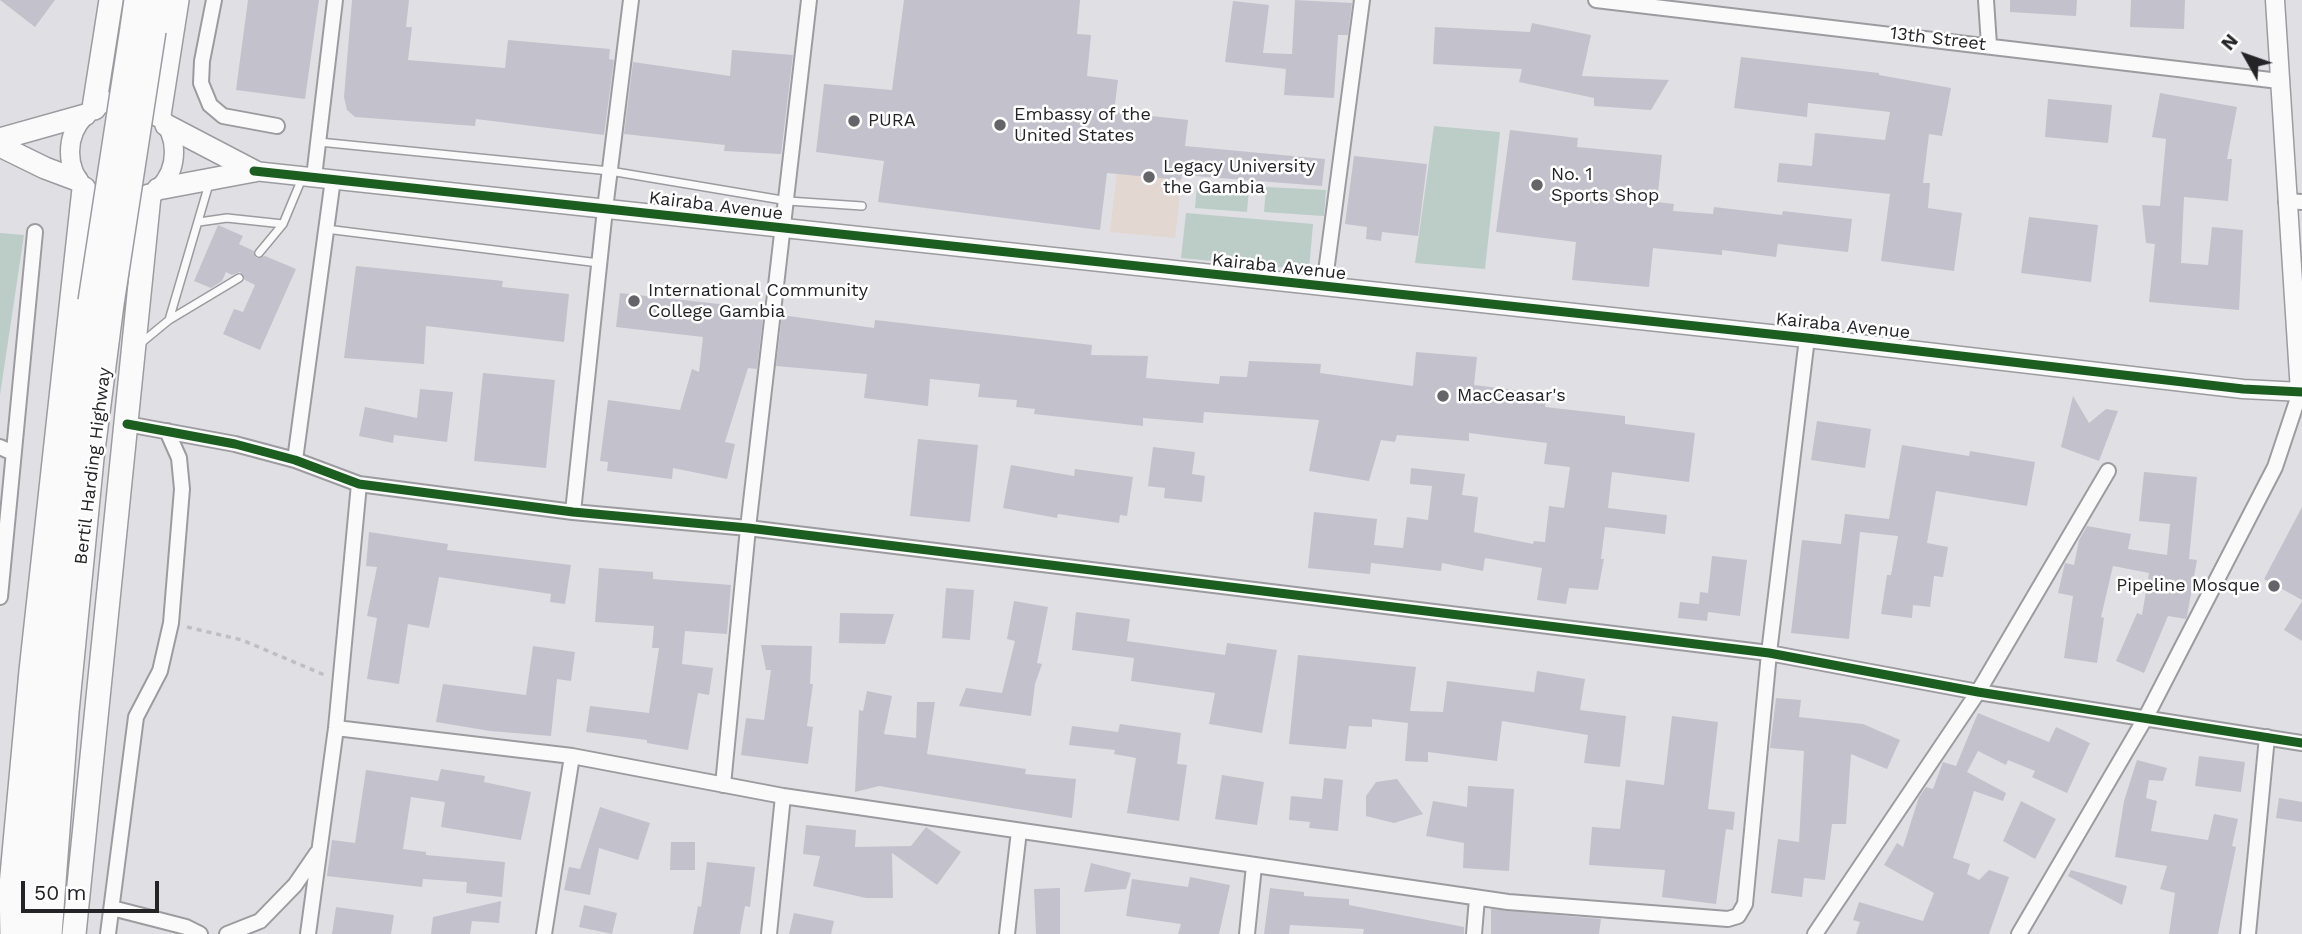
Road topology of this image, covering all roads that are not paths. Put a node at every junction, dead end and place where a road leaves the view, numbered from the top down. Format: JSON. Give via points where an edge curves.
{"nodes":[{"id":1,"x":111,"y":0,"type":"edge"},
{"id":2,"x":136,"y":0,"type":"edge"},
{"id":3,"x":158,"y":0,"type":"edge"},
{"id":4,"x":177,"y":0,"type":"edge"},
{"id":5,"x":214,"y":0,"type":"edge"},
{"id":6,"x":335,"y":0,"type":"edge"},
{"id":7,"x":631,"y":0,"type":"edge"},
{"id":8,"x":809,"y":0,"type":"edge"},
{"id":9,"x":1362,"y":0,"type":"edge"},
{"id":10,"x":1596,"y":0,"type":"edge"},
{"id":11,"x":1986,"y":0,"type":"edge"},
{"id":12,"x":2274,"y":0,"type":"edge"},
{"id":13,"x":1989,"y":45,"type":"junction"},
{"id":14,"x":2279,"y":81,"type":"junction"},
{"id":15,"x":90,"y":111,"type":"junction"},
{"id":16,"x":162,"y":120,"type":"junction"},
{"id":17,"x":277,"y":126,"type":"dead end"},
{"id":18,"x":0,"y":139,"type":"edge"},
{"id":19,"x":318,"y":142,"type":"junction"},
{"id":20,"x":0,"y":146,"type":"edge"},
{"id":21,"x":254,"y":171,"type":"junction"},
{"id":22,"x":610,"y":171,"type":"junction"},
{"id":23,"x":309,"y":176,"type":"junction"},
{"id":24,"x":333,"y":179,"type":"junction"},
{"id":25,"x":211,"y":180,"type":"junction"},
{"id":26,"x":81,"y":184,"type":"junction"},
{"id":27,"x":154,"y":193,"type":"junction"},
{"id":28,"x":788,"y":201,"type":"junction"},
{"id":29,"x":2294,"y":201,"type":"edge"},
{"id":30,"x":862,"y":206,"type":"dead end"},
{"id":31,"x":605,"y":209,"type":"junction"},
{"id":32,"x":199,"y":222,"type":"junction"},
{"id":33,"x":283,"y":224,"type":"junction"},
{"id":34,"x":326,"y":229,"type":"junction"},
{"id":35,"x":785,"y":230,"type":"junction"},
{"id":36,"x":35,"y":232,"type":"dead end"},
{"id":37,"x":258,"y":253,"type":"dead end"},
{"id":38,"x":599,"y":263,"type":"junction"},
{"id":39,"x":239,"y":278,"type":"dead end"},
{"id":40,"x":1324,"y":287,"type":"junction"},
{"id":41,"x":169,"y":320,"type":"junction"},
{"id":42,"x":1807,"y":338,"type":"junction"},
{"id":43,"x":134,"y":346,"type":"junction"},
{"id":44,"x":2301,"y":392,"type":"edge"},
{"id":45,"x":127,"y":424,"type":"junction"},
{"id":46,"x":167,"y":431,"type":"junction"},
{"id":47,"x":7,"y":450,"type":"edge"},
{"id":48,"x":295,"y":460,"type":"junction"},
{"id":49,"x":2108,"y":471,"type":"dead end"},
{"id":50,"x":359,"y":484,"type":"junction"},
{"id":51,"x":573,"y":512,"type":"junction"},
{"id":52,"x":748,"y":528,"type":"junction"},
{"id":53,"x":0,"y":597,"type":"edge"},
{"id":54,"x":1769,"y":653,"type":"junction"},
{"id":55,"x":1978,"y":692,"type":"junction"},
{"id":56,"x":2146,"y":717,"type":"junction"},
{"id":57,"x":336,"y":727,"type":"junction"},
{"id":58,"x":2267,"y":737,"type":"junction"},
{"id":59,"x":2302,"y":743,"type":"edge"},
{"id":60,"x":572,"y":756,"type":"junction"},
{"id":61,"x":723,"y":785,"type":"junction"},
{"id":62,"x":783,"y":796,"type":"junction"},
{"id":63,"x":1019,"y":831,"type":"junction"},
{"id":64,"x":319,"y":850,"type":"junction"},
{"id":65,"x":1254,"y":866,"type":"junction"},
{"id":66,"x":1477,"y":898,"type":"junction"},
{"id":67,"x":112,"y":908,"type":"junction"},
{"id":68,"x":12,"y":934,"type":"edge"},
{"id":69,"x":28,"y":934,"type":"edge"},
{"id":70,"x":50,"y":934,"type":"edge"},
{"id":71,"x":74,"y":934,"type":"edge"},
{"id":72,"x":108,"y":934,"type":"edge"},
{"id":73,"x":200,"y":934,"type":"edge"},
{"id":74,"x":227,"y":934,"type":"edge"},
{"id":75,"x":308,"y":934,"type":"edge"},
{"id":76,"x":544,"y":934,"type":"edge"},
{"id":77,"x":769,"y":934,"type":"edge"},
{"id":78,"x":1007,"y":934,"type":"edge"},
{"id":79,"x":1247,"y":934,"type":"edge"},
{"id":80,"x":1475,"y":934,"type":"edge"},
{"id":81,"x":1815,"y":934,"type":"edge"},
{"id":82,"x":2019,"y":934,"type":"edge"},
{"id":83,"x":2248,"y":934,"type":"edge"}],
"edges":[{"from":1,"to":15,"type":"main road"},
{"from":2,"to":69,"type":"main road","name":"Bertil Harding Highway","bridge":true,"via":[[70,455]]},
{"from":3,"to":70,"type":"main road","name":"Bertil Harding Highway","bridge":true,"via":[[92,458]]},
{"from":4,"to":16,"type":"main road"},
{"from":5,"to":17,"type":"street","via":[[201,83],[210,105],[223,116]]},
{"from":6,"to":19,"type":"street"},
{"from":7,"to":22,"type":"street"},
{"from":8,"to":28,"type":"street"},
{"from":9,"to":40,"type":"street"},
{"from":10,"to":13,"type":"street","name":"13th Street"},
{"from":11,"to":13,"type":"street"},
{"from":12,"to":14,"type":"street"},
{"from":13,"to":14,"type":"street","name":"13th Street"},
{"from":14,"to":29,"type":"street"},
{"from":15,"to":16,"type":"street","via":[[105,103],[128,100]]},
{"from":15,"to":18,"type":"main road"},
{"from":15,"to":26,"type":"street","via":[[70,146],[72,169]]},
{"from":16,"to":21,"type":"main road"},
{"from":16,"to":27,"type":"street","via":[[171,135],[173,158],[171,170]]},
{"from":19,"to":22,"type":"lane"},
{"from":19,"to":23,"type":"street"},
{"from":20,"to":26,"type":"main road"},
{"from":21,"to":23,"type":"street","name":"Kairaba Avenue"},
{"from":21,"to":25,"type":"main road"},
{"from":22,"to":28,"type":"lane"},
{"from":22,"to":31,"type":"street"},
{"from":23,"to":24,"type":"street","name":"Kairaba Avenue"},
{"from":23,"to":33,"type":"lane"},
{"from":24,"to":31,"type":"street","name":"Kairaba Avenue"},
{"from":24,"to":34,"type":"street"},
{"from":25,"to":27,"type":"main road"},
{"from":25,"to":32,"type":"lane"},
{"from":26,"to":27,"type":"street","via":[[115,204]]},
{"from":26,"to":68,"type":"main road","via":[[11,886]]},
{"from":27,"to":43,"type":"main road"},
{"from":28,"to":30,"type":"lane"},
{"from":28,"to":35,"type":"street"},
{"from":29,"to":44,"type":"street"},
{"from":31,"to":35,"type":"street","name":"Kairaba Avenue"},
{"from":31,"to":38,"type":"street"},
{"from":32,"to":33,"type":"lane","via":[[227,218]]},
{"from":32,"to":41,"type":"lane"},
{"from":33,"to":37,"type":"lane"},
{"from":34,"to":38,"type":"lane"},
{"from":34,"to":48,"type":"street"},
{"from":35,"to":40,"type":"street","name":"Kairaba Avenue"},
{"from":35,"to":52,"type":"street"},
{"from":36,"to":47,"type":"street"},
{"from":38,"to":51,"type":"street"},
{"from":39,"to":41,"type":"lane"},
{"from":40,"to":42,"type":"street","name":"Kairaba Avenue"},
{"from":41,"to":43,"type":"lane"},
{"from":42,"to":44,"type":"street","name":"Kairaba Avenue"},
{"from":42,"to":54,"type":"street"},
{"from":43,"to":45,"type":"main road"},
{"from":44,"to":56,"type":"street","via":[[2275,467]]},
{"from":45,"to":46,"type":"street"},
{"from":45,"to":71,"type":"main road"},
{"from":46,"to":48,"type":"street"},
{"from":46,"to":67,"type":"street","via":[[179,458],[182,489],[171,623],[160,671],[136,718]]},
{"from":47,"to":53,"type":"street"},
{"from":48,"to":50,"type":"street"},
{"from":49,"to":55,"type":"street"},
{"from":50,"to":51,"type":"street"},
{"from":50,"to":57,"type":"street"},
{"from":51,"to":52,"type":"street"},
{"from":52,"to":54,"type":"street"},
{"from":52,"to":61,"type":"street"},
{"from":54,"to":55,"type":"street"},
{"from":54,"to":66,"type":"street","via":[[1745,904],[1738,916],[1728,919]]},
{"from":55,"to":56,"type":"street"},
{"from":55,"to":81,"type":"street"},
{"from":56,"to":58,"type":"street"},
{"from":56,"to":82,"type":"street"},
{"from":57,"to":60,"type":"street"},
{"from":57,"to":64,"type":"street"},
{"from":58,"to":59,"type":"street"},
{"from":58,"to":83,"type":"street"},
{"from":60,"to":61,"type":"street"},
{"from":60,"to":76,"type":"street"},
{"from":61,"to":62,"type":"street"},
{"from":62,"to":63,"type":"street"},
{"from":62,"to":77,"type":"street"},
{"from":63,"to":65,"type":"street"},
{"from":63,"to":78,"type":"street"},
{"from":64,"to":74,"type":"street","via":[[295,885],[260,921]]},
{"from":64,"to":75,"type":"street"},
{"from":65,"to":66,"type":"street"},
{"from":65,"to":79,"type":"street"},
{"from":66,"to":80,"type":"street"},
{"from":67,"to":72,"type":"street"},
{"from":67,"to":73,"type":"street"}]}
